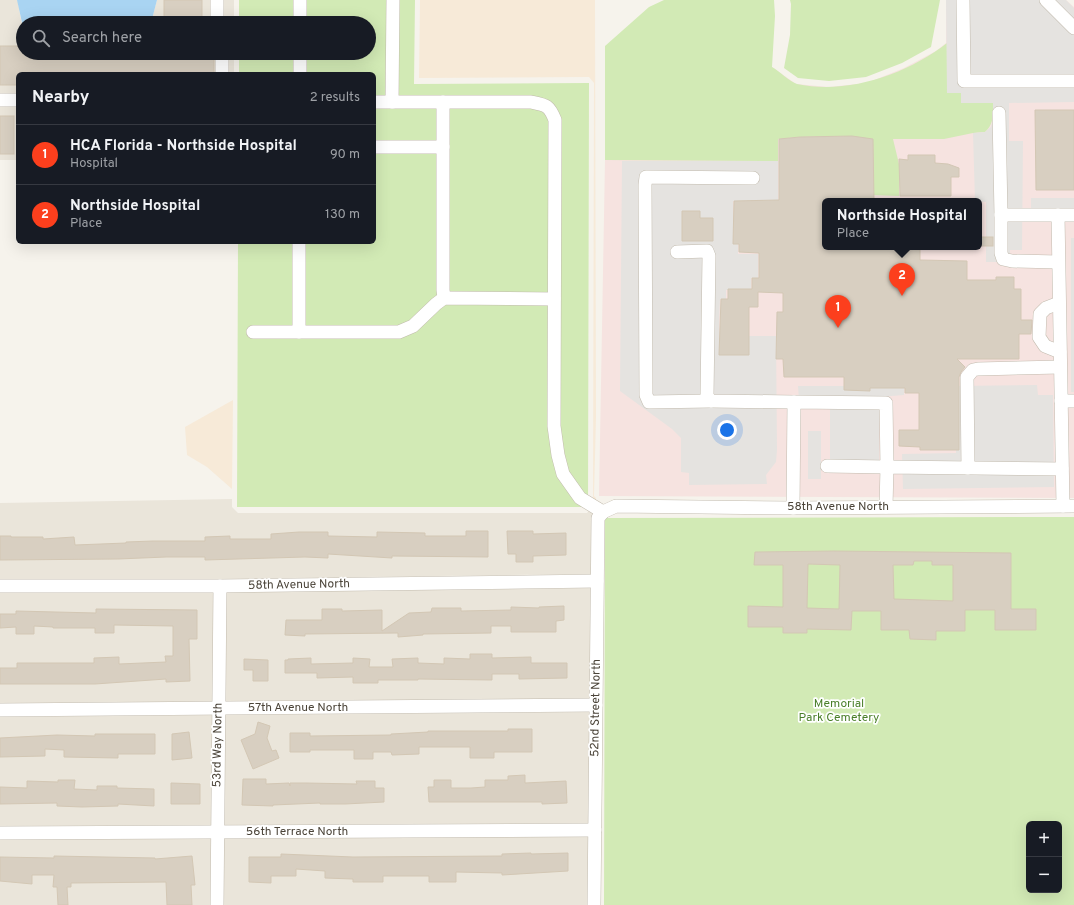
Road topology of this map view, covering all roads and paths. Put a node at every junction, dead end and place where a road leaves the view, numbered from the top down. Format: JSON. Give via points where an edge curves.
{"nodes":[{"id":1,"x":217,"y":0,"type":"edge"},
{"id":2,"x":300,"y":0,"type":"edge"},
{"id":3,"x":393,"y":0,"type":"edge"},
{"id":4,"x":963,"y":0,"type":"edge"},
{"id":5,"x":1046,"y":0,"type":"edge"},
{"id":6,"x":217,"y":16,"type":"edge"},
{"id":7,"x":300,"y":16,"type":"edge"},
{"id":8,"x":1074,"y":28,"type":"edge"},
{"id":9,"x":222,"y":60,"type":"edge"},
{"id":10,"x":300,"y":60,"type":"edge"},
{"id":11,"x":222,"y":72,"type":"edge"},
{"id":12,"x":300,"y":72,"type":"edge"},
{"id":13,"x":1074,"y":82,"type":"edge"},
{"id":14,"x":0,"y":100,"type":"edge"},
{"id":15,"x":16,"y":100,"type":"edge"},
{"id":16,"x":376,"y":102,"type":"edge"},
{"id":17,"x":392,"y":102,"type":"junction"},
{"id":18,"x":443,"y":102,"type":"junction"},
{"id":19,"x":999,"y":113,"type":"dead end"},
{"id":20,"x":376,"y":147,"type":"edge"},
{"id":21,"x":443,"y":147,"type":"junction"},
{"id":22,"x":754,"y":178,"type":"dead end"},
{"id":23,"x":1001,"y":215,"type":"junction"},
{"id":24,"x":1058,"y":215,"type":"junction"},
{"id":25,"x":1074,"y":215,"type":"edge"},
{"id":26,"x":299,"y":244,"type":"edge"},
{"id":27,"x":677,"y":252,"type":"dead end"},
{"id":28,"x":1058,"y":262,"type":"junction"},
{"id":29,"x":444,"y":298,"type":"junction"},
{"id":30,"x":554,"y":299,"type":"junction"},
{"id":31,"x":1059,"y":303,"type":"junction"},
{"id":32,"x":253,"y":332,"type":"dead end"},
{"id":33,"x":299,"y":332,"type":"junction"},
{"id":34,"x":1060,"y":352,"type":"junction"},
{"id":35,"x":1060,"y":367,"type":"junction"},
{"id":36,"x":711,"y":401,"type":"junction"},
{"id":37,"x":1061,"y":401,"type":"junction"},
{"id":38,"x":1074,"y":401,"type":"edge"},
{"id":39,"x":794,"y":402,"type":"junction"},
{"id":40,"x":827,"y":466,"type":"dead end"},
{"id":41,"x":887,"y":467,"type":"junction"},
{"id":42,"x":968,"y":468,"type":"junction"},
{"id":43,"x":1062,"y":469,"type":"junction"},
{"id":44,"x":1068,"y":506,"type":"edge"},
{"id":45,"x":886,"y":507,"type":"junction"},
{"id":46,"x":792,"y":508,"type":"junction"},
{"id":47,"x":603,"y":512,"type":"junction"},
{"id":48,"x":597,"y":581,"type":"junction"},
{"id":49,"x":0,"y":586,"type":"edge"},
{"id":50,"x":220,"y":586,"type":"junction"},
{"id":51,"x":596,"y":705,"type":"junction"},
{"id":52,"x":219,"y":708,"type":"junction"},
{"id":53,"x":0,"y":710,"type":"edge"},
{"id":54,"x":595,"y":830,"type":"junction"},
{"id":55,"x":217,"y":832,"type":"junction"},
{"id":56,"x":0,"y":833,"type":"edge"},
{"id":57,"x":217,"y":905,"type":"edge"},
{"id":58,"x":594,"y":905,"type":"edge"}],
"edges":[{"from":1,"to":6,"type":"street"},
{"from":2,"to":7,"type":"street"},
{"from":3,"to":17,"type":"street"},
{"from":4,"to":13,"type":"street","via":[[964,81]]},
{"from":5,"to":8,"type":"street"},
{"from":9,"to":11,"type":"street"},
{"from":10,"to":12,"type":"street"},
{"from":14,"to":15,"type":"street"},
{"from":16,"to":17,"type":"street"},
{"from":17,"to":18,"type":"street"},
{"from":18,"to":21,"type":"street"},
{"from":18,"to":30,"type":"street","via":[[531,102],[545,105],[551,110],[555,120]]},
{"from":19,"to":23,"type":"street"},
{"from":20,"to":21,"type":"street"},
{"from":21,"to":29,"type":"street"},
{"from":22,"to":36,"type":"street","via":[[646,177],[646,395],[649,402]]},
{"from":23,"to":24,"type":"street"},
{"from":23,"to":28,"type":"street","via":[[1003,259]]},
{"from":24,"to":25,"type":"street"},
{"from":24,"to":28,"type":"street"},
{"from":26,"to":33,"type":"street"},
{"from":27,"to":36,"type":"street","via":[[707,251],[709,256],[707,396]]},
{"from":28,"to":31,"type":"street"},
{"from":29,"to":30,"type":"street"},
{"from":29,"to":33,"type":"street","via":[[413,326],[399,332]]},
{"from":30,"to":47,"type":"street","via":[[554,426],[558,455],[564,474],[580,498]]},
{"from":31,"to":34,"type":"street"},
{"from":31,"to":34,"type":"street","via":[[1046,308],[1040,314],[1039,336],[1045,346]]},
{"from":32,"to":33,"type":"street"},
{"from":34,"to":35,"type":"street"},
{"from":35,"to":37,"type":"street"},
{"from":35,"to":42,"type":"street","via":[[973,370],[967,377]]},
{"from":36,"to":39,"type":"street"},
{"from":37,"to":38,"type":"street"},
{"from":37,"to":43,"type":"street"},
{"from":39,"to":41,"type":"street","via":[[886,403]]},
{"from":39,"to":46,"type":"street"},
{"from":40,"to":41,"type":"street"},
{"from":41,"to":42,"type":"street"},
{"from":41,"to":45,"type":"street"},
{"from":42,"to":43,"type":"street"},
{"from":43,"to":44,"type":"street"},
{"from":44,"to":45,"type":"street","name":"58th Avenue North"},
{"from":45,"to":46,"type":"street","name":"58th Avenue North"},
{"from":46,"to":47,"type":"street","name":"58th Avenue North","via":[[616,506]]},
{"from":47,"to":48,"type":"street","name":"52nd Street North","via":[[598,518]]},
{"from":48,"to":50,"type":"street","name":"58th Avenue North"},
{"from":48,"to":51,"type":"street","name":"52nd Street North"},
{"from":49,"to":50,"type":"street","name":"58th Avenue North"},
{"from":50,"to":52,"type":"street","name":"53rd Way North"},
{"from":51,"to":52,"type":"street","name":"57th Avenue North"},
{"from":51,"to":54,"type":"street","name":"52nd Street North"},
{"from":52,"to":53,"type":"street","name":"57th Avenue North"},
{"from":52,"to":55,"type":"street","name":"53rd Way North"},
{"from":54,"to":55,"type":"street","name":"56th Terrace North"},
{"from":54,"to":58,"type":"street","name":"52nd Street North"},
{"from":55,"to":56,"type":"street","name":"56th Terrace North"},
{"from":55,"to":57,"type":"street","name":"53rd Way North"}]}
